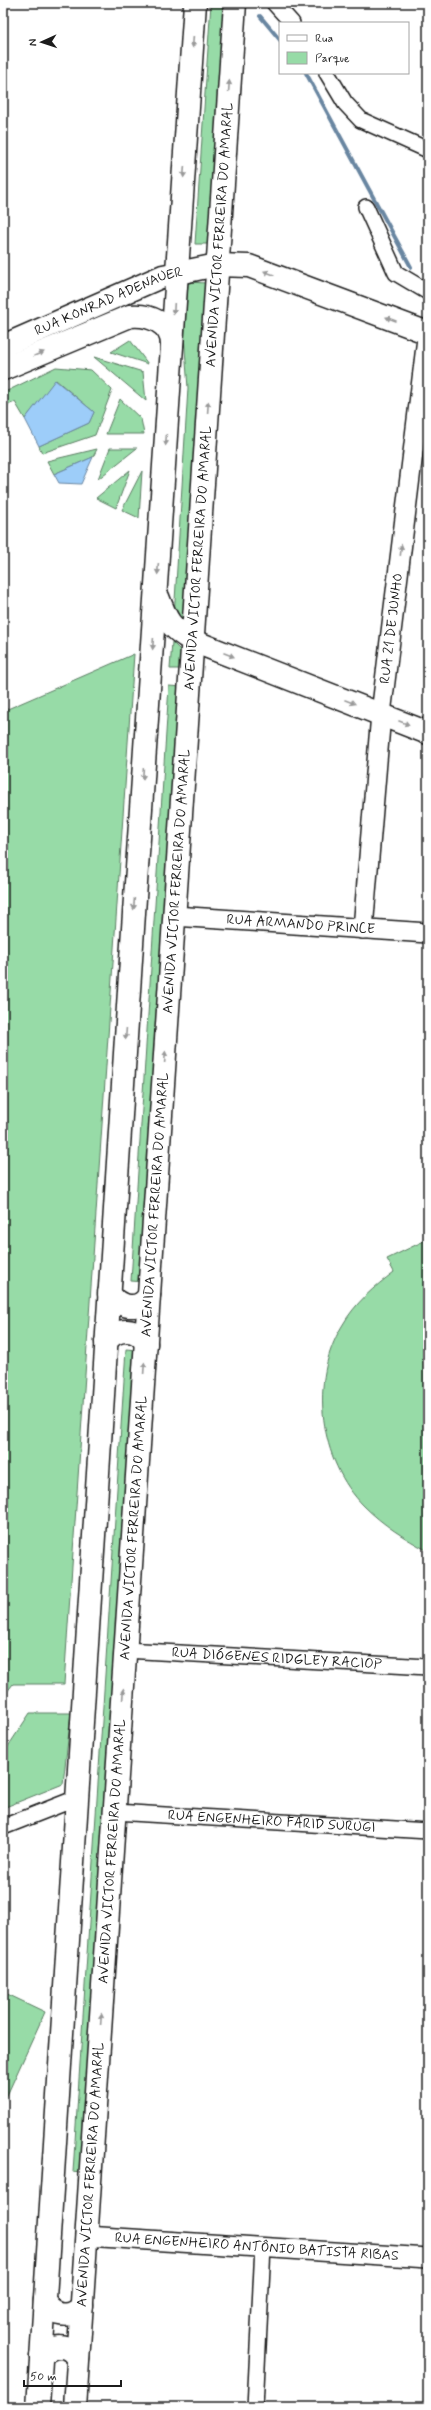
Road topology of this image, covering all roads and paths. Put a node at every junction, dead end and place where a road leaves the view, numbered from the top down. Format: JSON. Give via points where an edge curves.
{"nodes":[{"id":1,"x":195,"y":3,"type":"edge"},
{"id":2,"x":235,"y":3,"type":"edge"},
{"id":3,"x":274,"y":3,"type":"edge"},
{"id":4,"x":291,"y":22,"type":"edge"},
{"id":5,"x":328,"y":74,"type":"edge"},
{"id":6,"x":428,"y":150,"type":"edge"},
{"id":7,"x":366,"y":207,"type":"dead end"},
{"id":8,"x":217,"y":265,"type":"junction"},
{"id":9,"x":176,"y":273,"type":"junction"},
{"id":10,"x":428,"y":292,"type":"edge"},
{"id":11,"x":428,"y":330,"type":"edge"},
{"id":12,"x":428,"y":333,"type":"edge"},
{"id":13,"x":172,"y":345,"type":"junction"},
{"id":14,"x":3,"y":346,"type":"edge"},
{"id":15,"x":3,"y":369,"type":"edge"},
{"id":16,"x":156,"y":592,"type":"junction"},
{"id":17,"x":193,"y":641,"type":"junction"},
{"id":18,"x":380,"y":714,"type":"junction"},
{"id":19,"x":428,"y":733,"type":"edge"},
{"id":20,"x":174,"y":916,"type":"junction"},
{"id":21,"x":363,"y":929,"type":"junction"},
{"id":22,"x":428,"y":933,"type":"edge"},
{"id":23,"x":109,"y":1292,"type":"junction"},
{"id":24,"x":149,"y":1295,"type":"junction"},
{"id":25,"x":106,"y":1342,"type":"junction"},
{"id":26,"x":146,"y":1344,"type":"junction"},
{"id":27,"x":125,"y":1650,"type":"junction"},
{"id":28,"x":428,"y":1667,"type":"edge"},
{"id":29,"x":77,"y":1798,"type":"junction"},
{"id":30,"x":115,"y":1812,"type":"junction"},
{"id":31,"x":3,"y":1827,"type":"edge"},
{"id":32,"x":428,"y":1830,"type":"edge"},
{"id":33,"x":86,"y":2236,"type":"junction"},
{"id":34,"x":263,"y":2247,"type":"junction"},
{"id":35,"x":428,"y":2258,"type":"edge"},
{"id":36,"x":45,"y":2300,"type":"junction"},
{"id":37,"x":82,"y":2306,"type":"junction"},
{"id":38,"x":41,"y":2357,"type":"junction"},
{"id":39,"x":78,"y":2359,"type":"junction"},
{"id":40,"x":38,"y":2407,"type":"edge"},
{"id":41,"x":75,"y":2407,"type":"edge"},
{"id":42,"x":255,"y":2407,"type":"edge"}],
"edges":[{"from":1,"to":9,"type":"main road","one_way":true},
{"from":8,"to":2,"type":"main road","name":"AVENIDA VICTOR FERREIRA DO AMARAL","one_way":true},
{"from":3,"to":4,"type":"street"},
{"from":5,"to":6,"type":"street","via":[[352,112],[371,126]]},
{"from":7,"to":10,"type":"street","via":[[393,268],[401,276]]},
{"from":8,"to":9,"type":"main road","name":"RUA KONRAD ADENAUER"},
{"from":12,"to":8,"type":"main road","name":"RUA KONRAD ADENAUER","one_way":true,"via":[[248,266]]},
{"from":17,"to":8,"type":"main road","name":"AVENIDA VICTOR FERREIRA DO AMARAL","one_way":true},
{"from":9,"to":13,"type":"main road","one_way":true},
{"from":9,"to":14,"type":"main road","name":"RUA KONRAD ADENAUER","via":[[163,276]]},
{"from":11,"to":12,"type":"street","name":"RUA 21 DE JUNHO"},
{"from":18,"to":12,"type":"street","name":"RUA 21 DE JUNHO","one_way":true},
{"from":15,"to":13,"type":"main road","name":"RUA KONRAD ADENAUER","one_way":true,"via":[[130,316],[147,317],[159,322],[169,333]]},
{"from":13,"to":16,"type":"main road","one_way":true},
{"from":16,"to":17,"type":"main road","via":[[167,621],[176,631]]},
{"from":16,"to":23,"type":"main road","one_way":true},
{"from":17,"to":18,"type":"main road","one_way":true},
{"from":17,"to":20,"type":"main road","name":"AVENIDA VICTOR FERREIRA DO AMARAL"},
{"from":18,"to":19,"type":"main road","one_way":true},
{"from":18,"to":21,"type":"street","name":"RUA 21 DE JUNHO"},
{"from":20,"to":21,"type":"street","name":"RUA ARMANDO PRINCE"},
{"from":24,"to":20,"type":"main road","name":"AVENIDA VICTOR FERREIRA DO AMARAL","one_way":true},
{"from":21,"to":22,"type":"street","name":"RUA ARMANDO PRINCE"},
{"from":23,"to":24,"type":"main road","via":[[118,1302],[130,1306],[142,1302]]},
{"from":23,"to":25,"type":"main road"},
{"from":24,"to":26,"type":"main road","name":"AVENIDA VICTOR FERREIRA DO AMARAL"},
{"from":25,"to":26,"type":"main road","via":[[116,1333],[128,1331],[138,1334]]},
{"from":25,"to":29,"type":"main road"},
{"from":27,"to":26,"type":"main road","name":"AVENIDA VICTOR FERREIRA DO AMARAL","one_way":true},
{"from":27,"to":28,"type":"street","name":"RUA DIÓGENES RIDGLEY RACIOP"},
{"from":30,"to":27,"type":"main road","name":"AVENIDA VICTOR FERREIRA DO AMARAL","one_way":true},
{"from":29,"to":31,"type":"street"},
{"from":29,"to":36,"type":"main road"},
{"from":30,"to":32,"type":"street","name":"RUA ENGENHEIRO FARID SURUGI"},
{"from":33,"to":30,"type":"main road","name":"AVENIDA VICTOR FERREIRA DO AMARAL","one_way":true},
{"from":33,"to":34,"type":"street","name":"RUA ENGENHEIRO ANTÔNIO BATISTA RIBAS"},
{"from":33,"to":37,"type":"main road","name":"AVENIDA VICTOR FERREIRA DO AMARAL"},
{"from":34,"to":35,"type":"street","name":"RUA ENGENHEIRO ANTÔNIO BATISTA RIBAS"},
{"from":34,"to":42,"type":"street"},
{"from":36,"to":37,"type":"main road","via":[[51,2310],[61,2314],[73,2313]]},
{"from":36,"to":38,"type":"main road"},
{"from":37,"to":39,"type":"main road","name":"AVENIDA VICTOR FERREIRA DO AMARAL"},
{"from":38,"to":39,"type":"main road","via":[[50,2349],[62,2347],[73,2352]]},
{"from":38,"to":40,"type":"main road"},
{"from":39,"to":41,"type":"main road","name":"AVENIDA VICTOR FERREIRA DO AMARAL"}]}
